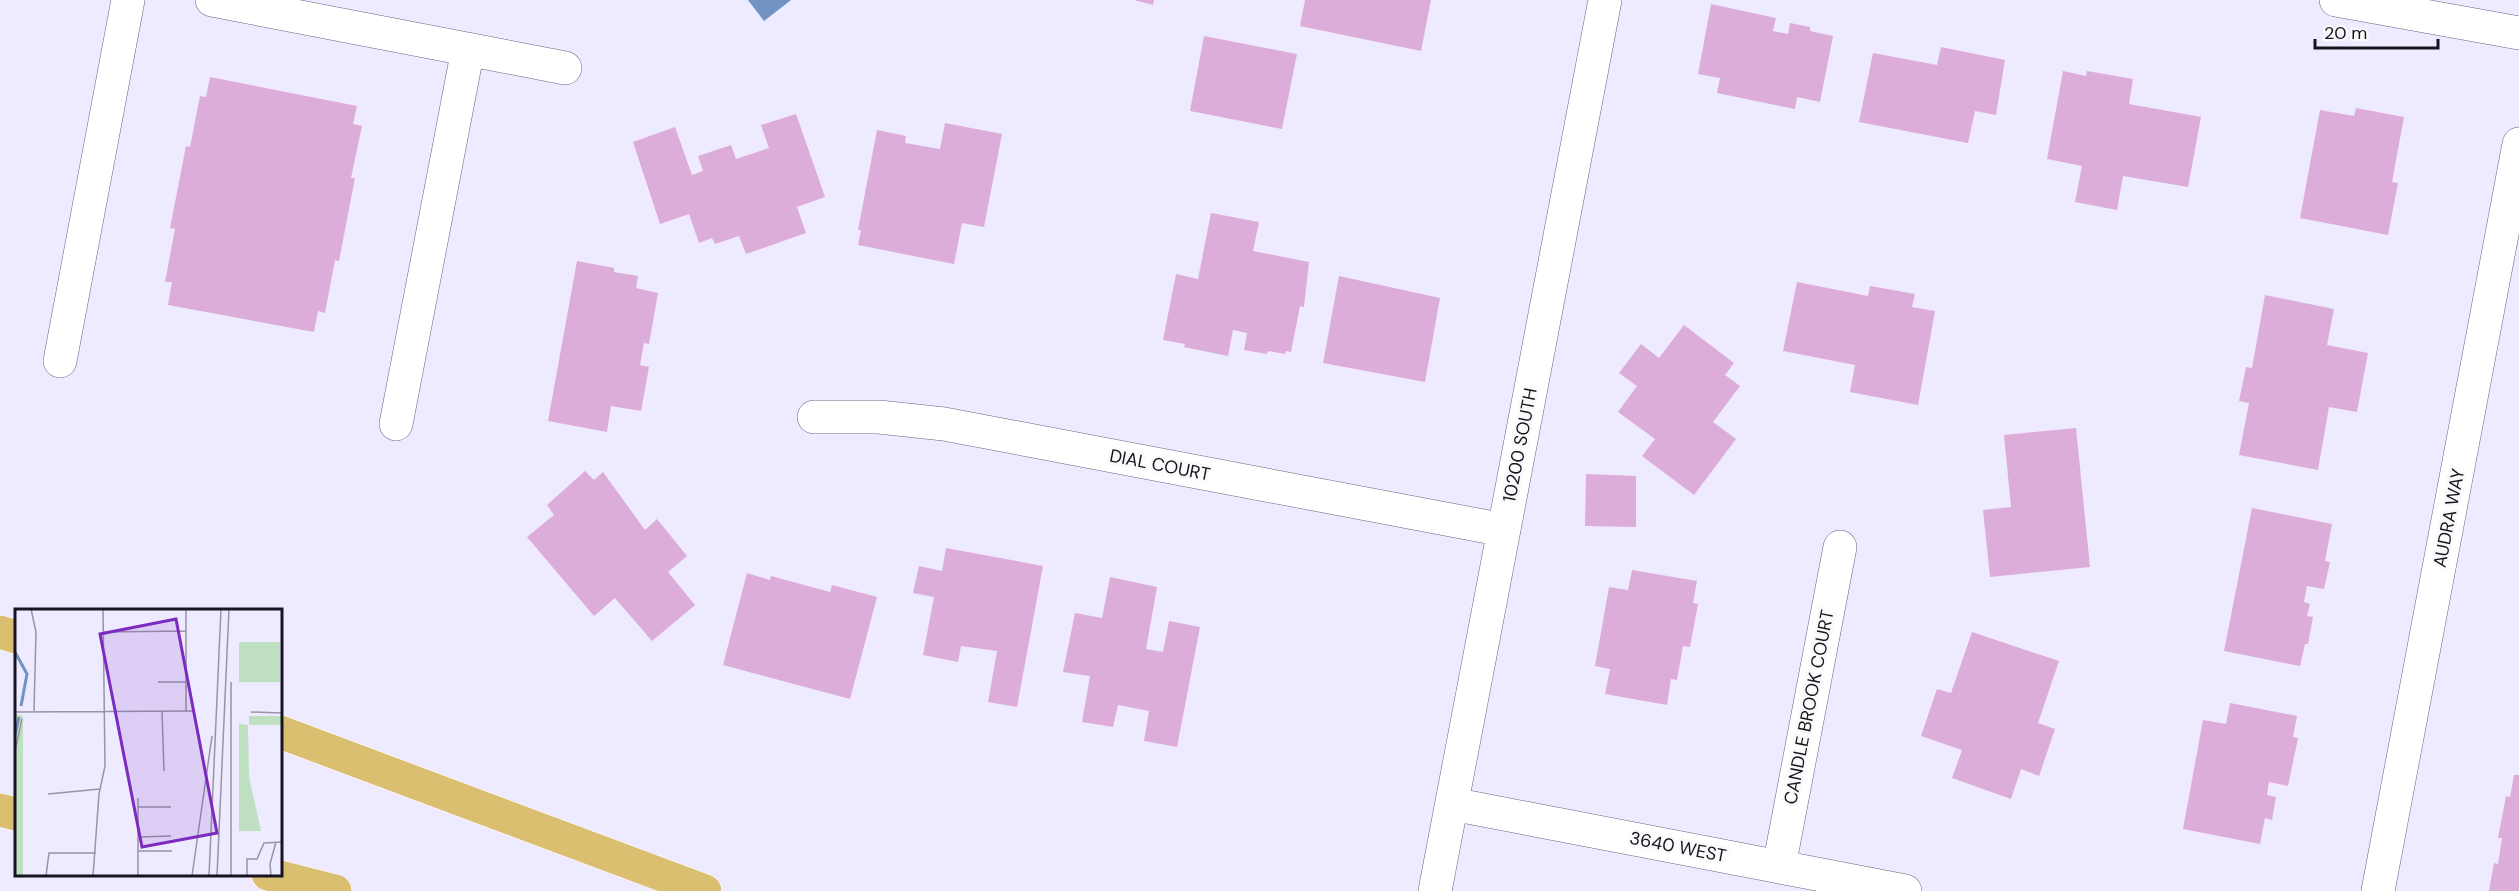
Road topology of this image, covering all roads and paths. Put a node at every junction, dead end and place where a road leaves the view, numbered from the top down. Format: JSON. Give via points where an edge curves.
{"nodes":[{"id":1,"x":128,"y":0,"type":"edge"},
{"id":2,"x":213,"y":0,"type":"edge"},
{"id":3,"x":1605,"y":0,"type":"edge"},
{"id":4,"x":2336,"y":0,"type":"edge"},
{"id":5,"x":2519,"y":33,"type":"edge"},
{"id":6,"x":468,"y":49,"type":"junction"},
{"id":7,"x":565,"y":68,"type":"dead end"},
{"id":8,"x":2519,"y":144,"type":"edge"},
{"id":9,"x":60,"y":361,"type":"dead end"},
{"id":10,"x":814,"y":417,"type":"dead end"},
{"id":11,"x":396,"y":424,"type":"dead end"},
{"id":12,"x":1504,"y":530,"type":"junction"},
{"id":13,"x":1839,"y":547,"type":"dead end"},
{"id":14,"x":0,"y":632,"type":"edge"},
{"id":15,"x":15,"y":637,"type":"edge"},
{"id":16,"x":282,"y":733,"type":"edge"},
{"id":17,"x":1452,"y":804,"type":"junction"},
{"id":18,"x":0,"y":810,"type":"edge"},
{"id":19,"x":15,"y":814,"type":"edge"},
{"id":20,"x":1779,"y":867,"type":"junction"},
{"id":21,"x":276,"y":876,"type":"edge"},
{"id":22,"x":335,"y":891,"type":"edge"},
{"id":23,"x":705,"y":891,"type":"edge"},
{"id":24,"x":1435,"y":891,"type":"edge"},
{"id":25,"x":1905,"y":891,"type":"edge"},
{"id":26,"x":2378,"y":891,"type":"edge"}],
"edges":[{"from":1,"to":9,"type":"street"},
{"from":2,"to":6,"type":"street"},
{"from":3,"to":12,"type":"street","name":"10200 SOUTH"},
{"from":4,"to":5,"type":"street"},
{"from":6,"to":7,"type":"street"},
{"from":6,"to":11,"type":"street"},
{"from":8,"to":26,"type":"street","name":"AUDRA WAY"},
{"from":10,"to":12,"type":"street","name":"DIAL COURT","via":[[879,417],[944,424]]},
{"from":12,"to":17,"type":"street","name":"10200 SOUTH"},
{"from":13,"to":20,"type":"street","name":"CANDLE BROOK COURT"},
{"from":14,"to":15,"type":"highway"},
{"from":16,"to":23,"type":"highway"},
{"from":17,"to":20,"type":"street","name":"3640 WEST"},
{"from":17,"to":24,"type":"street","name":"10200 SOUTH"},
{"from":18,"to":19,"type":"highway"},
{"from":20,"to":25,"type":"street","name":"3640 WEST"},
{"from":21,"to":22,"type":"highway"}]}
